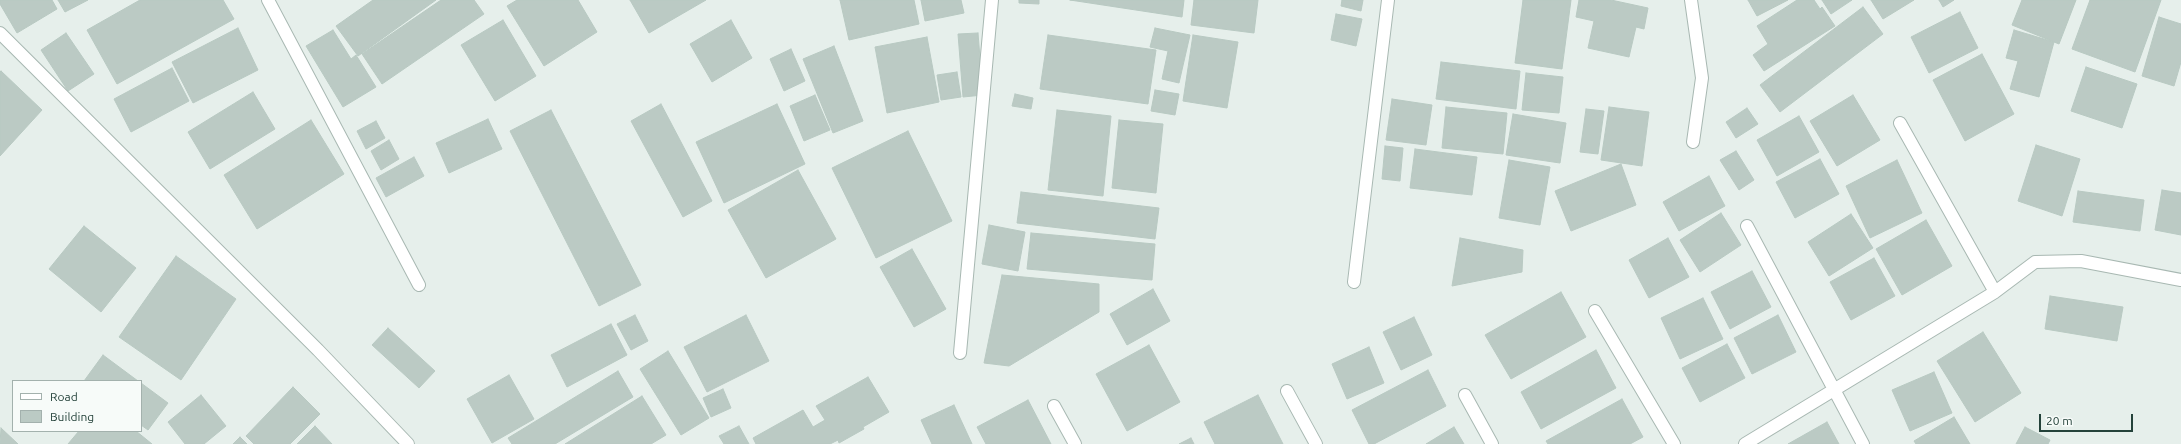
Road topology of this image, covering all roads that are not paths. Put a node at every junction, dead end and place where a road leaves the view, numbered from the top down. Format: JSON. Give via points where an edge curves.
{"nodes":[{"id":1,"x":268,"y":0,"type":"edge"},
{"id":2,"x":992,"y":0,"type":"edge"},
{"id":3,"x":1388,"y":0,"type":"edge"},
{"id":4,"x":1691,"y":0,"type":"edge"},
{"id":5,"x":0,"y":33,"type":"edge"},
{"id":6,"x":1900,"y":123,"type":"dead end"},
{"id":7,"x":1693,"y":142,"type":"dead end"},
{"id":8,"x":1747,"y":226,"type":"dead end"},
{"id":9,"x":2181,"y":280,"type":"edge"},
{"id":10,"x":1354,"y":282,"type":"dead end"},
{"id":11,"x":419,"y":285,"type":"dead end"},
{"id":12,"x":1995,"y":292,"type":"junction"},
{"id":13,"x":1595,"y":311,"type":"dead end"},
{"id":14,"x":960,"y":353,"type":"dead end"},
{"id":15,"x":1287,"y":391,"type":"dead end"},
{"id":16,"x":1834,"y":391,"type":"junction"},
{"id":17,"x":1465,"y":395,"type":"dead end"},
{"id":18,"x":1054,"y":406,"type":"dead end"},
{"id":19,"x":408,"y":444,"type":"edge"},
{"id":20,"x":1075,"y":444,"type":"edge"},
{"id":21,"x":1316,"y":444,"type":"edge"},
{"id":22,"x":1492,"y":444,"type":"edge"},
{"id":23,"x":1674,"y":444,"type":"edge"},
{"id":24,"x":1745,"y":444,"type":"edge"},
{"id":25,"x":1863,"y":444,"type":"edge"}],
"edges":[{"from":1,"to":11,"type":"street"},
{"from":2,"to":14,"type":"street"},
{"from":3,"to":10,"type":"street"},
{"from":4,"to":7,"type":"street","via":[[1702,78]]},
{"from":5,"to":19,"type":"street","via":[[301,333]]},
{"from":6,"to":12,"type":"street"},
{"from":8,"to":16,"type":"street"},
{"from":9,"to":12,"type":"street","via":[[2081,261],[2035,262]]},
{"from":12,"to":16,"type":"street"},
{"from":13,"to":23,"type":"street"},
{"from":15,"to":21,"type":"street"},
{"from":16,"to":24,"type":"street"},
{"from":16,"to":25,"type":"street"},
{"from":17,"to":22,"type":"street"},
{"from":18,"to":20,"type":"street"}]}
